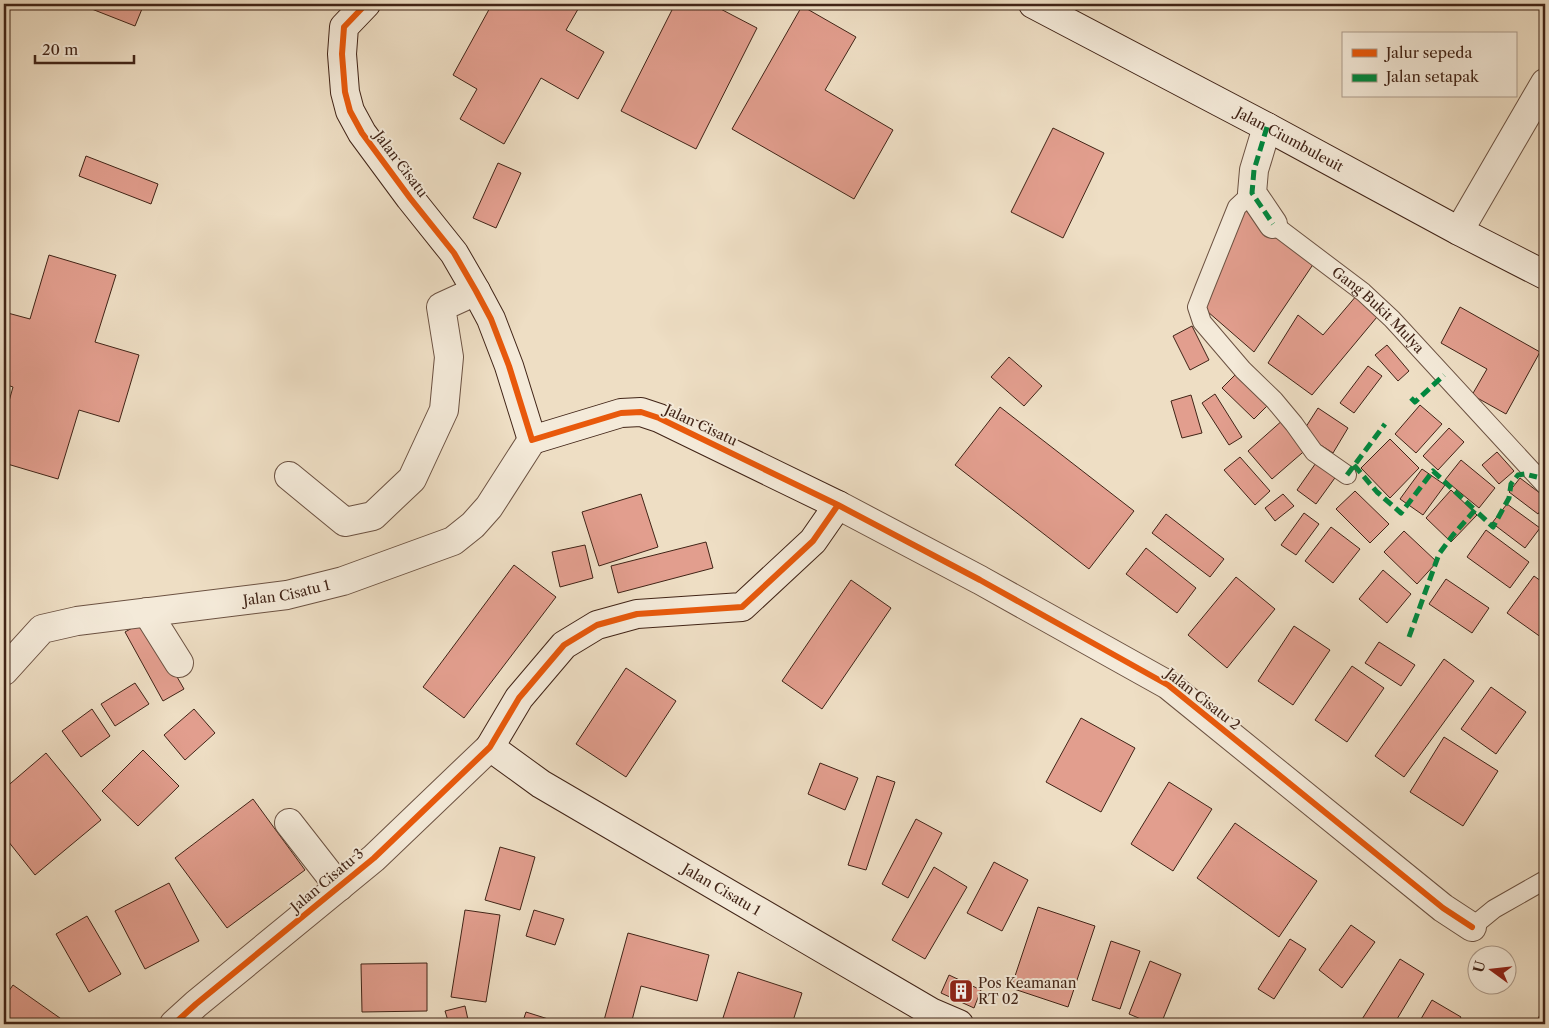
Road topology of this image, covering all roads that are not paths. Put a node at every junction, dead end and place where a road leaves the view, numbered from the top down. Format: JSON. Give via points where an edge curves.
{"nodes":[{"id":1,"x":366,"y":4,"type":"edge"},
{"id":2,"x":1033,"y":4,"type":"edge"},
{"id":3,"x":1545,"y":83,"type":"edge"},
{"id":4,"x":1267,"y":127,"type":"junction"},
{"id":5,"x":1252,"y":193,"type":"junction"},
{"id":6,"x":1273,"y":224,"type":"joint"},
{"id":7,"x":1460,"y":231,"type":"junction"},
{"id":8,"x":1545,"y":275,"type":"edge"},
{"id":9,"x":476,"y":291,"type":"junction"},
{"id":10,"x":532,"y":440,"type":"junction"},
{"id":11,"x":1347,"y":475,"type":"dead end"},
{"id":12,"x":289,"y":476,"type":"dead end"},
{"id":13,"x":1545,"y":485,"type":"edge"},
{"id":14,"x":838,"y":505,"type":"junction"},
{"id":15,"x":147,"y":612,"type":"junction"},
{"id":16,"x":179,"y":663,"type":"dead end"},
{"id":17,"x":4,"y":671,"type":"edge"},
{"id":18,"x":490,"y":747,"type":"junction"},
{"id":19,"x":289,"y":822,"type":"dead end"},
{"id":20,"x":1545,"y":880,"type":"edge"},
{"id":21,"x":339,"y":886,"type":"junction"},
{"id":22,"x":1472,"y":927,"type":"joint"},
{"id":23,"x":174,"y":1024,"type":"edge"},
{"id":24,"x":959,"y":1024,"type":"edge"}],
"edges":[{"from":1,"to":9,"type":"street","name":"Jalan Cisatu","via":[[344,27],[344,92],[350,111],[404,191],[454,253]]},
{"from":2,"to":4,"type":"street","name":"Jalan Ciumbuleuit"},
{"from":3,"to":7,"type":"street"},
{"from":4,"to":5,"type":"street","via":[[1254,170]]},
{"from":4,"to":7,"type":"street","name":"Jalan Ciumbuleuit"},
{"from":5,"to":6,"type":"street","name":"Gang Bukit Mulya"},
{"from":5,"to":11,"type":"lane","via":[[1237,208],[1204,289],[1198,307],[1202,322],[1274,400],[1314,452]]},
{"from":6,"to":13,"type":"lane","name":"Gang Bukit Mulya","via":[[1363,292],[1392,319]]},
{"from":7,"to":8,"type":"street","name":"Jalan Ciumbuleuit"},
{"from":9,"to":10,"type":"street","name":"Jalan Cisatu","via":[[509,366]]},
{"from":9,"to":12,"type":"street","via":[[441,307],[449,357],[444,410],[412,479],[373,516],[345,522]]},
{"from":10,"to":14,"type":"street","name":"Jalan Cisatu","via":[[621,413],[641,412]]},
{"from":10,"to":15,"type":"street","name":"Jalan Cisatu 1","via":[[489,507],[453,540],[343,582],[287,595]]},
{"from":14,"to":18,"type":"street","via":[[813,542],[742,607],[637,614],[597,625],[564,644],[519,698]]},
{"from":14,"to":22,"type":"street","name":"Jalan Cisatu 2","via":[[1168,685],[1443,908]]},
{"from":15,"to":16,"type":"street"},
{"from":15,"to":17,"type":"street","name":"Jalan Cisatu 1","via":[[42,629]]},
{"from":18,"to":21,"type":"street","name":"Jalan Cisatu 3","via":[[374,858]]},
{"from":18,"to":24,"type":"street","name":"Jalan Cisatu 1","via":[[541,784],[931,1012]]},
{"from":19,"to":21,"type":"street"},
{"from":20,"to":22,"type":"lane","name":"Jalan Cisatu 2","via":[[1494,909]]},
{"from":21,"to":23,"type":"street","name":"Jalan Cisatu 3"}]}
